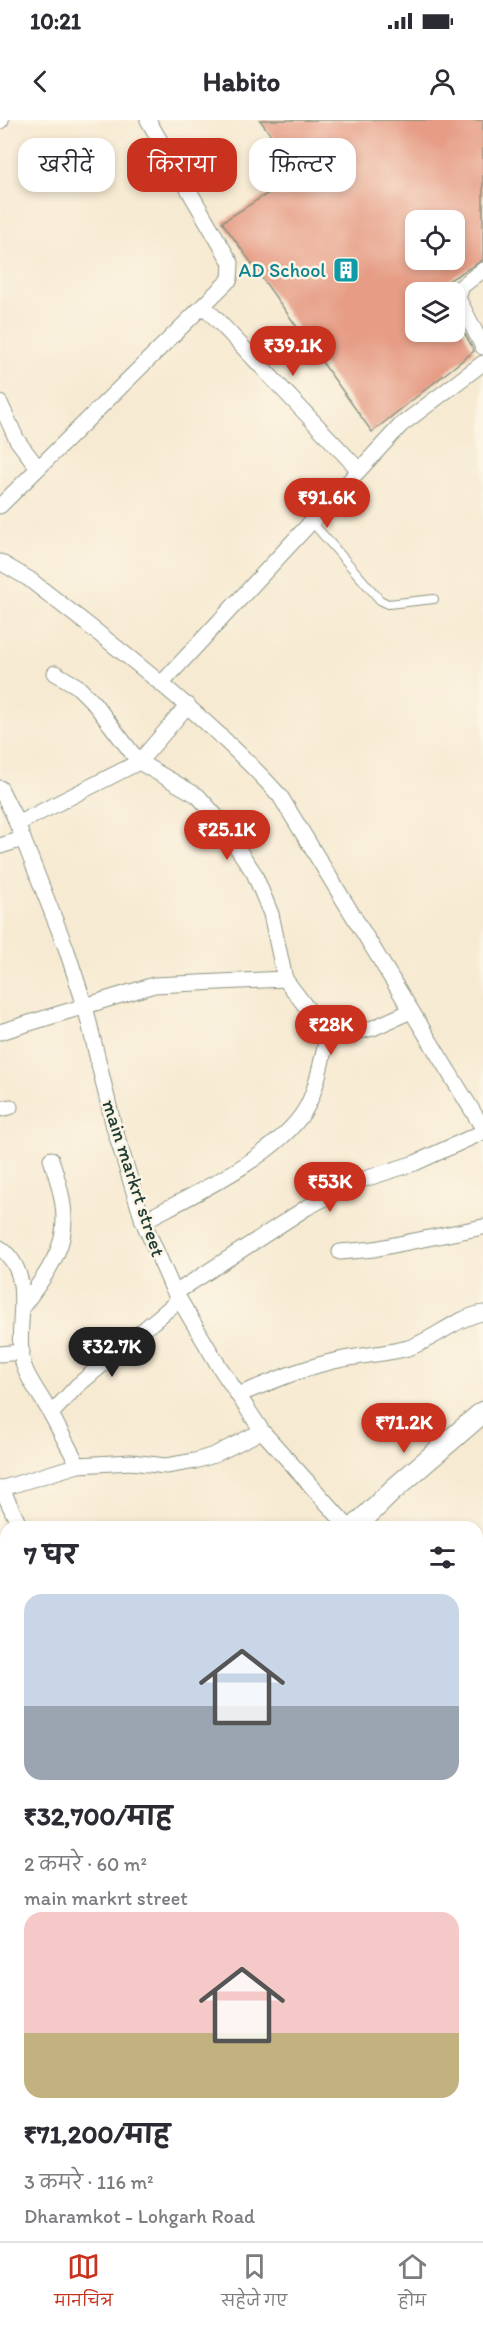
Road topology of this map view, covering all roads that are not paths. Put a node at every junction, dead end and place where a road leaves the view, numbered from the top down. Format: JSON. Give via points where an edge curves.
{"nodes":[{"id":1,"x":148,"y":120,"type":"edge"},
{"id":2,"x":483,"y":270,"type":"edge"},
{"id":3,"x":204,"y":306,"type":"junction"},
{"id":4,"x":483,"y":347,"type":"edge"},
{"id":5,"x":483,"y":363,"type":"edge"},
{"id":6,"x":0,"y":403,"type":"edge"},
{"id":7,"x":38,"y":468,"type":"junction"},
{"id":8,"x":359,"y":470,"type":"junction"},
{"id":9,"x":0,"y":506,"type":"edge"},
{"id":10,"x":312,"y":521,"type":"junction"},
{"id":11,"x":0,"y":562,"type":"edge"},
{"id":12,"x":434,"y":599,"type":"dead end"},
{"id":13,"x":55,"y":673,"type":"dead end"},
{"id":14,"x":162,"y":683,"type":"junction"},
{"id":15,"x":189,"y":705,"type":"junction"},
{"id":16,"x":138,"y":762,"type":"junction"},
{"id":17,"x":0,"y":788,"type":"edge"},
{"id":18,"x":17,"y":824,"type":"junction"},
{"id":19,"x":23,"y":839,"type":"junction"},
{"id":20,"x":0,"y":846,"type":"edge"},
{"id":21,"x":285,"y":979,"type":"junction"},
{"id":22,"x":85,"y":1006,"type":"junction"},
{"id":23,"x":411,"y":1011,"type":"junction"},
{"id":24,"x":0,"y":1032,"type":"edge"},
{"id":25,"x":327,"y":1040,"type":"junction"},
{"id":26,"x":483,"y":1130,"type":"edge"},
{"id":27,"x":51,"y":1160,"type":"dead end"},
{"id":28,"x":143,"y":1221,"type":"junction"},
{"id":29,"x":483,"y":1227,"type":"edge"},
{"id":30,"x":0,"y":1248,"type":"edge"},
{"id":31,"x":340,"y":1252,"type":"dead end"},
{"id":32,"x":177,"y":1297,"type":"junction"},
{"id":33,"x":23,"y":1306,"type":"junction"},
{"id":34,"x":483,"y":1313,"type":"edge"},
{"id":35,"x":22,"y":1352,"type":"junction"},
{"id":36,"x":0,"y":1354,"type":"edge"},
{"id":37,"x":238,"y":1395,"type":"junction"},
{"id":38,"x":483,"y":1412,"type":"edge"},
{"id":39,"x":51,"y":1414,"type":"junction"},
{"id":40,"x":262,"y":1431,"type":"junction"},
{"id":41,"x":78,"y":1465,"type":"junction"},
{"id":42,"x":1,"y":1489,"type":"edge"},
{"id":43,"x":17,"y":1521,"type":"edge"},
{"id":44,"x":343,"y":1521,"type":"edge"},
{"id":45,"x":361,"y":1521,"type":"edge"}],
"edges":[{"from":1,"to":3,"type":"street","via":[[231,263],[230,279]]},
{"from":2,"to":4,"type":"street","via":[[462,286],[458,298]]},
{"from":3,"to":7,"type":"street"},
{"from":3,"to":8,"type":"street"},
{"from":5,"to":8,"type":"street","via":[[401,424]]},
{"from":6,"to":7,"type":"street","via":[[17,440]]},
{"from":7,"to":9,"type":"street"},
{"from":8,"to":10,"type":"street"},
{"from":10,"to":12,"type":"lane","via":[[380,600],[388,604]]},
{"from":10,"to":14,"type":"street"},
{"from":11,"to":14,"type":"street","via":[[29,579]]},
{"from":13,"to":16,"type":"street","via":[[93,702]]},
{"from":14,"to":15,"type":"street"},
{"from":15,"to":16,"type":"street"},
{"from":15,"to":23,"type":"street","via":[[242,753],[280,796]]},
{"from":16,"to":18,"type":"street"},
{"from":16,"to":21,"type":"street","via":[[198,796],[231,836],[254,873],[271,914]]},
{"from":17,"to":18,"type":"street","name":"main markrt street"},
{"from":18,"to":19,"type":"street","name":"main markrt street"},
{"from":19,"to":20,"type":"street"},
{"from":19,"to":22,"type":"street","name":"main markrt street"},
{"from":21,"to":22,"type":"street","via":[[154,985]]},
{"from":21,"to":25,"type":"street"},
{"from":22,"to":24,"type":"street"},
{"from":22,"to":28,"type":"street","name":"main markrt street","via":[[114,1127]]},
{"from":23,"to":25,"type":"street","via":[[373,1028]]},
{"from":23,"to":26,"type":"street"},
{"from":25,"to":28,"type":"street","via":[[306,1109],[275,1143],[203,1190]]},
{"from":26,"to":32,"type":"street","via":[[415,1163],[355,1182],[306,1208]]},
{"from":27,"to":33,"type":"street","via":[[63,1194],[66,1221],[60,1250]]},
{"from":28,"to":32,"type":"street","name":"main markrt street"},
{"from":29,"to":31,"type":"street"},
{"from":30,"to":33,"type":"street","via":[[12,1262],[22,1287]]},
{"from":32,"to":37,"type":"street","name":"main markrt street"},
{"from":32,"to":39,"type":"street"},
{"from":33,"to":35,"type":"street"},
{"from":34,"to":37,"type":"street","via":[[406,1348],[337,1360]]},
{"from":35,"to":36,"type":"street"},
{"from":35,"to":39,"type":"street","via":[[25,1368]]},
{"from":37,"to":40,"type":"street","name":"main markrt street"},
{"from":38,"to":45,"type":"street"},
{"from":39,"to":41,"type":"street"},
{"from":40,"to":41,"type":"street","via":[[195,1461],[166,1466],[131,1462]]},
{"from":40,"to":44,"type":"street","name":"main markrt street"},
{"from":41,"to":42,"type":"street"},
{"from":42,"to":43,"type":"street"}]}
